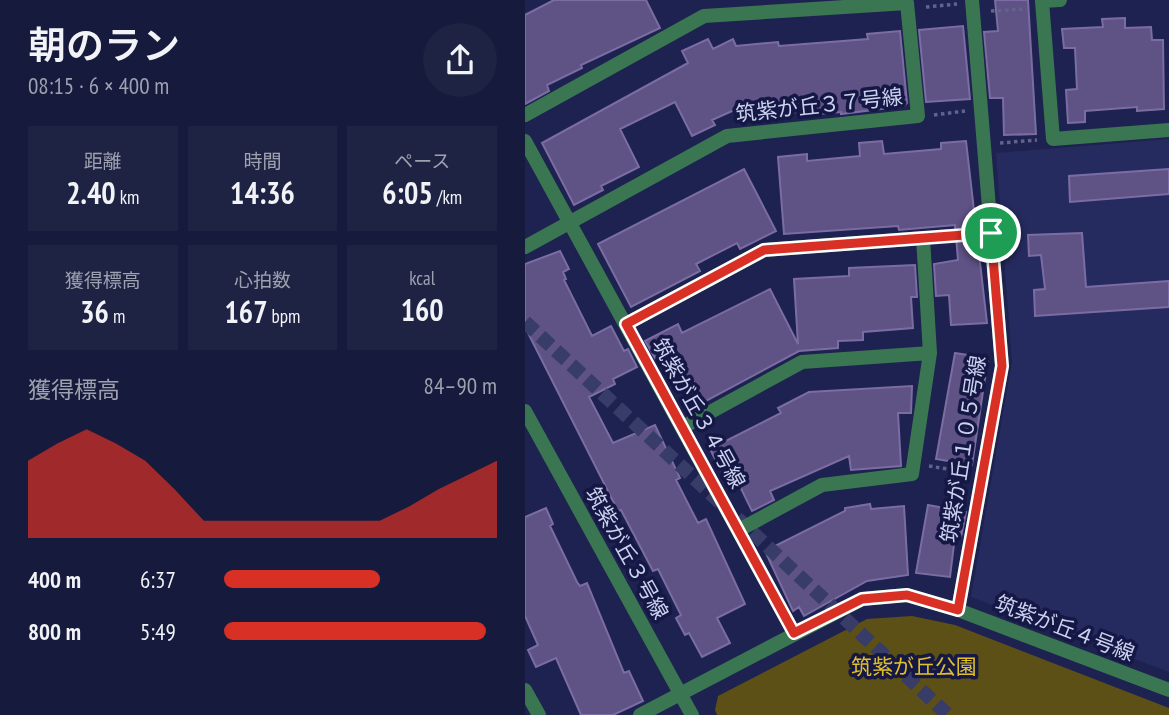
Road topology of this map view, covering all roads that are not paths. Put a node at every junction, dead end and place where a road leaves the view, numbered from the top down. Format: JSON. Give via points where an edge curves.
{"nodes":[{"id":1,"x":1060,"y":0,"type":"edge"},
{"id":2,"x":1042,"y":1,"type":"edge"},
{"id":3,"x":972,"y":4,"type":"edge"},
{"id":4,"x":525,"y":115,"type":"edge"},
{"id":5,"x":1169,"y":130,"type":"edge"},
{"id":6,"x":525,"y":141,"type":"edge"},
{"id":7,"x":568,"y":223,"type":"junction"},
{"id":8,"x":525,"y":247,"type":"edge"},
{"id":9,"x":626,"y":324,"type":"junction"},
{"id":10,"x":930,"y":353,"type":"junction"},
{"id":11,"x":525,"y":411,"type":"edge"},
{"id":12,"x":683,"y":427,"type":"junction"},
{"id":13,"x":739,"y":530,"type":"junction"},
{"id":14,"x":958,"y":610,"type":"junction"},
{"id":15,"x":794,"y":633,"type":"junction"},
{"id":16,"x":525,"y":690,"type":"edge"},
{"id":17,"x":1169,"y":690,"type":"edge"},
{"id":18,"x":680,"y":693,"type":"junction"},
{"id":19,"x":539,"y":715,"type":"edge"},
{"id":20,"x":641,"y":715,"type":"edge"},
{"id":21,"x":692,"y":715,"type":"edge"}],
"edges":[{"from":1,"to":2,"type":"street"},
{"from":2,"to":5,"type":"street","via":[[1053,139]]},
{"from":3,"to":14,"type":"street","name":"筑紫が丘１０５号線","via":[[1002,366]]},
{"from":4,"to":7,"type":"street","name":"筑紫が丘３７号線","via":[[703,16],[907,3],[918,116],[727,136]]},
{"from":6,"to":7,"type":"street","name":"筑紫が丘３４号線"},
{"from":7,"to":8,"type":"street","name":"筑紫が丘３７号線"},
{"from":7,"to":9,"type":"street","name":"筑紫が丘３４号線"},
{"from":9,"to":10,"type":"street","via":[[764,250],[923,238]]},
{"from":9,"to":12,"type":"street","name":"筑紫が丘３４号線"},
{"from":10,"to":12,"type":"street","via":[[802,362]]},
{"from":10,"to":13,"type":"street","via":[[912,474],[823,485]]},
{"from":11,"to":18,"type":"street","name":"筑紫が丘３号線"},
{"from":12,"to":13,"type":"street","name":"筑紫が丘３４号線"},
{"from":13,"to":15,"type":"street","name":"筑紫が丘３４号線"},
{"from":14,"to":15,"type":"street","name":"筑紫が丘４号線","via":[[907,595],[862,599]]},
{"from":14,"to":17,"type":"street","name":"筑紫が丘４号線"},
{"from":15,"to":18,"type":"street","name":"筑紫が丘４号線"},
{"from":16,"to":19,"type":"street"},
{"from":18,"to":20,"type":"street","name":"筑紫が丘４号線"},
{"from":18,"to":21,"type":"street","name":"筑紫が丘３号線"}]}
